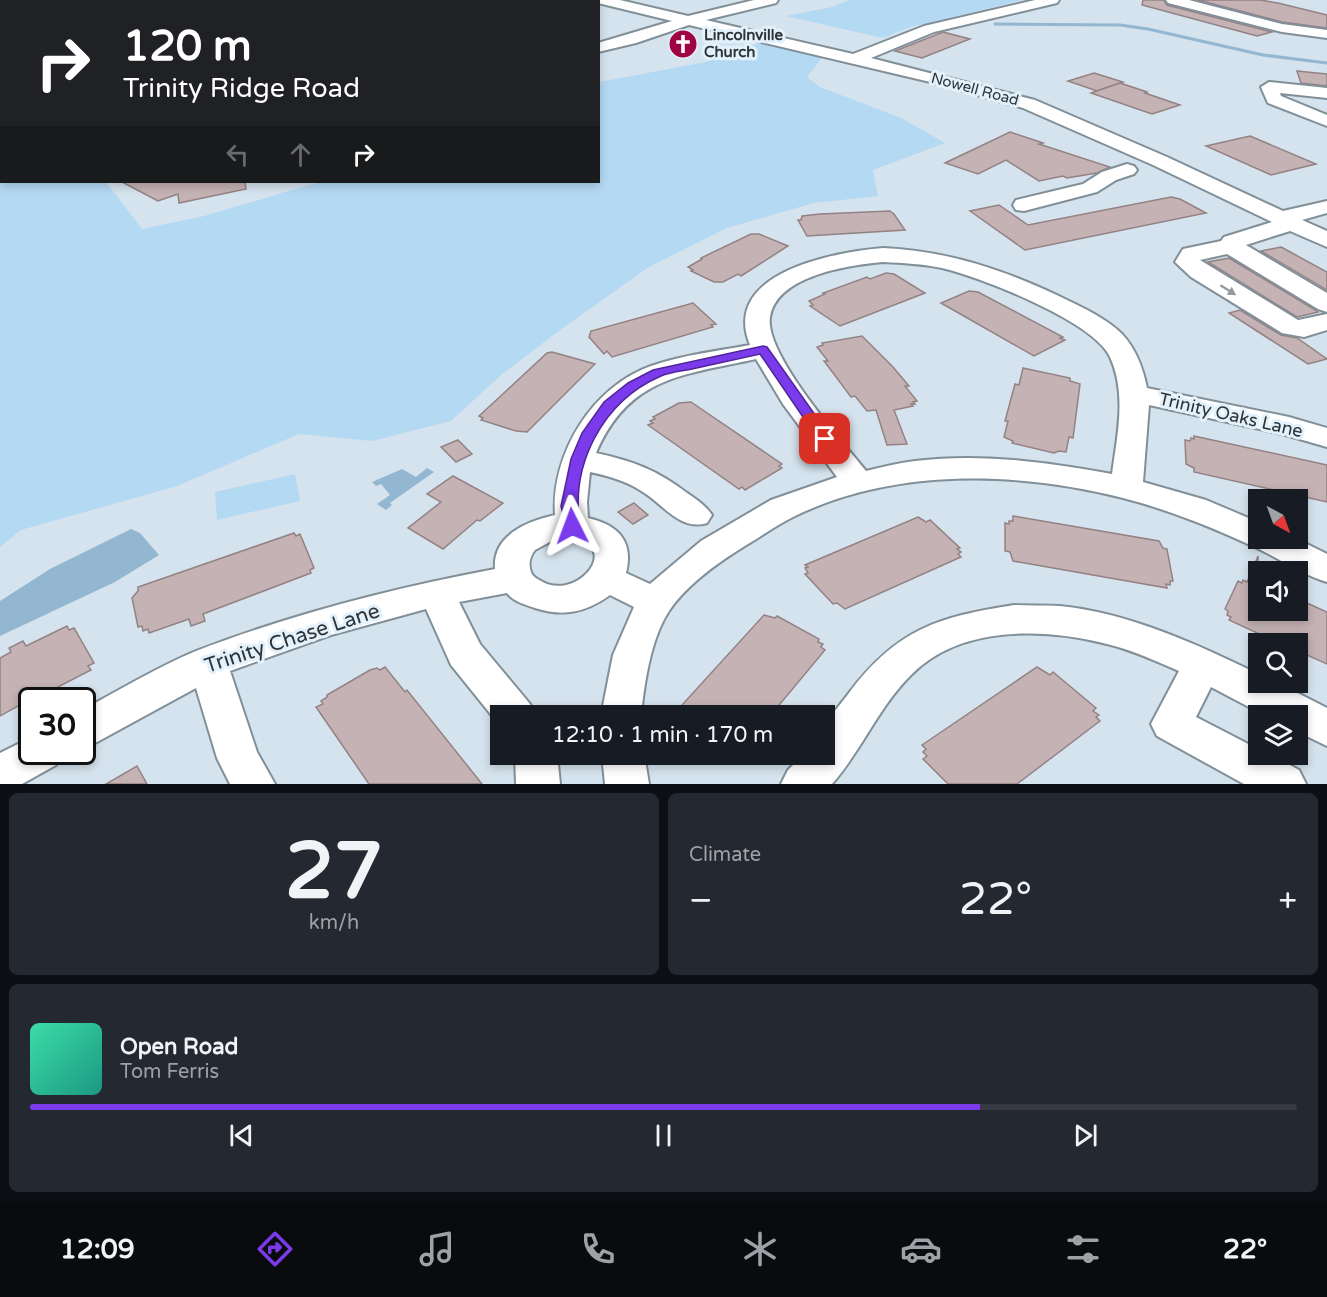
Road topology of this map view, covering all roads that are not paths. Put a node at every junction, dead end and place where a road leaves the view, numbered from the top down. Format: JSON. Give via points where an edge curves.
{"nodes":[{"id":1,"x":602,"y":0,"type":"edge"},
{"id":2,"x":771,"y":0,"type":"edge"},
{"id":3,"x":1052,"y":0,"type":"edge"},
{"id":4,"x":1173,"y":0,"type":"edge"},
{"id":5,"x":1209,"y":0,"type":"edge"},
{"id":6,"x":688,"y":20,"type":"junction"},
{"id":7,"x":1327,"y":23,"type":"edge"},
{"id":8,"x":1327,"y":34,"type":"edge"},
{"id":9,"x":600,"y":48,"type":"edge"},
{"id":10,"x":855,"y":59,"type":"junction"},
{"id":11,"x":1327,"y":93,"type":"edge"},
{"id":12,"x":1327,"y":121,"type":"edge"},
{"id":13,"x":1127,"y":170,"type":"dead end"},
{"id":14,"x":1024,"y":205,"type":"dead end"},
{"id":15,"x":1327,"y":207,"type":"edge"},
{"id":16,"x":1287,"y":221,"type":"junction"},
{"id":17,"x":1327,"y":240,"type":"edge"},
{"id":18,"x":1231,"y":246,"type":"junction"},
{"id":19,"x":1327,"y":304,"type":"edge"},
{"id":20,"x":1327,"y":322,"type":"edge"},
{"id":21,"x":763,"y":350,"type":"junction"},
{"id":22,"x":1136,"y":394,"type":"junction"},
{"id":23,"x":1327,"y":438,"type":"edge"},
{"id":24,"x":578,"y":459,"type":"junction"},
{"id":25,"x":857,"y":481,"type":"junction"},
{"id":26,"x":1126,"y":487,"type":"junction"},
{"id":27,"x":695,"y":515,"type":"dead end"},
{"id":28,"x":572,"y":526,"type":"junction"},
{"id":29,"x":1248,"y":531,"type":"edge"},
{"id":30,"x":1287,"y":549,"type":"edge"},
{"id":31,"x":1327,"y":569,"type":"edge"},
{"id":32,"x":514,"y":578,"type":"junction"},
{"id":33,"x":607,"y":579,"type":"junction"},
{"id":34,"x":437,"y":593,"type":"junction"},
{"id":35,"x":655,"y":601,"type":"junction"},
{"id":36,"x":208,"y":663,"type":"junction"},
{"id":37,"x":1202,"y":666,"type":"junction"},
{"id":38,"x":507,"y":705,"type":"edge"},
{"id":39,"x":622,"y":705,"type":"edge"},
{"id":40,"x":96,"y":723,"type":"edge"},
{"id":41,"x":1327,"y":728,"type":"edge"},
{"id":42,"x":18,"y":765,"type":"edge"},
{"id":43,"x":537,"y":765,"type":"edge"},
{"id":44,"x":624,"y":765,"type":"edge"},
{"id":45,"x":0,"y":774,"type":"edge"},
{"id":46,"x":253,"y":784,"type":"edge"},
{"id":47,"x":538,"y":784,"type":"edge"},
{"id":48,"x":627,"y":784,"type":"edge"},
{"id":49,"x":803,"y":784,"type":"edge"},
{"id":50,"x":1284,"y":784,"type":"edge"}],
"edges":[{"from":1,"to":6,"type":"street","name":"Nowell Road"},
{"from":2,"to":6,"type":"street"},
{"from":3,"to":10,"type":"street","via":[[929,29]]},
{"from":4,"to":8,"type":"street","via":[[1282,28]]},
{"from":5,"to":7,"type":"street","via":[[1285,18]]},
{"from":6,"to":9,"type":"street"},
{"from":6,"to":10,"type":"street","name":"Nowell Road"},
{"from":10,"to":16,"type":"street","name":"Nowell Road","via":[[1044,109]]},
{"from":11,"to":12,"type":"street","via":[[1269,87],[1274,99]]},
{"from":13,"to":14,"type":"street","via":[[1090,188]]},
{"from":15,"to":16,"type":"street"},
{"from":16,"to":17,"type":"street","name":"Nowell Road"},
{"from":16,"to":18,"type":"street"},
{"from":18,"to":19,"type":"street"},
{"from":18,"to":20,"type":"street","one_way":true,"via":[[1191,254],[1187,262],[1291,327],[1304,329]]},
{"from":21,"to":22,"type":"street","via":[[757,319],[767,297],[786,280],[839,260],[913,255],[993,275],[1079,316],[1123,354]]},
{"from":21,"to":24,"type":"street","via":[[658,372],[633,386],[609,405],[589,433]]},
{"from":21,"to":25,"type":"street"},
{"from":22,"to":23,"type":"street","name":"Trinity Oaks Lane","via":[[1289,426]]},
{"from":22,"to":26,"type":"street"},
{"from":24,"to":27,"type":"street","via":[[624,469],[654,484]]},
{"from":24,"to":28,"type":"street","via":[[569,506]]},
{"from":25,"to":26,"type":"street","via":[[959,467],[1008,469]]},
{"from":25,"to":35,"type":"street","via":[[801,500],[745,527],[702,558]]},
{"from":26,"to":29,"type":"street"},
{"from":28,"to":32,"type":"street","via":[[543,530],[519,545],[511,567]]},
{"from":28,"to":33,"type":"street","via":[[600,535],[609,544],[614,555]]},
{"from":30,"to":31,"type":"street"},
{"from":32,"to":33,"type":"street","via":[[534,595],[557,599],[582,596]]},
{"from":32,"to":34,"type":"street","name":"Trinity Chase Lane"},
{"from":33,"to":35,"type":"street"},
{"from":34,"to":36,"type":"street","name":"Trinity Chase Lane","via":[[327,622]]},
{"from":34,"to":38,"type":"street","via":[[465,654]]},
{"from":35,"to":39,"type":"street","via":[[636,642],[624,681]]},
{"from":36,"to":40,"type":"street","name":"Trinity Chase Lane"},
{"from":36,"to":46,"type":"street","via":[[238,758]]},
{"from":37,"to":41,"type":"street"},
{"from":37,"to":49,"type":"street","via":[[1152,643],[1053,619],[993,620],[949,633],[899,662],[865,703],[827,760]]},
{"from":37,"to":50,"type":"street","via":[[1172,724]]},
{"from":42,"to":45,"type":"street"},
{"from":43,"to":47,"type":"street"},
{"from":44,"to":48,"type":"street"}]}
